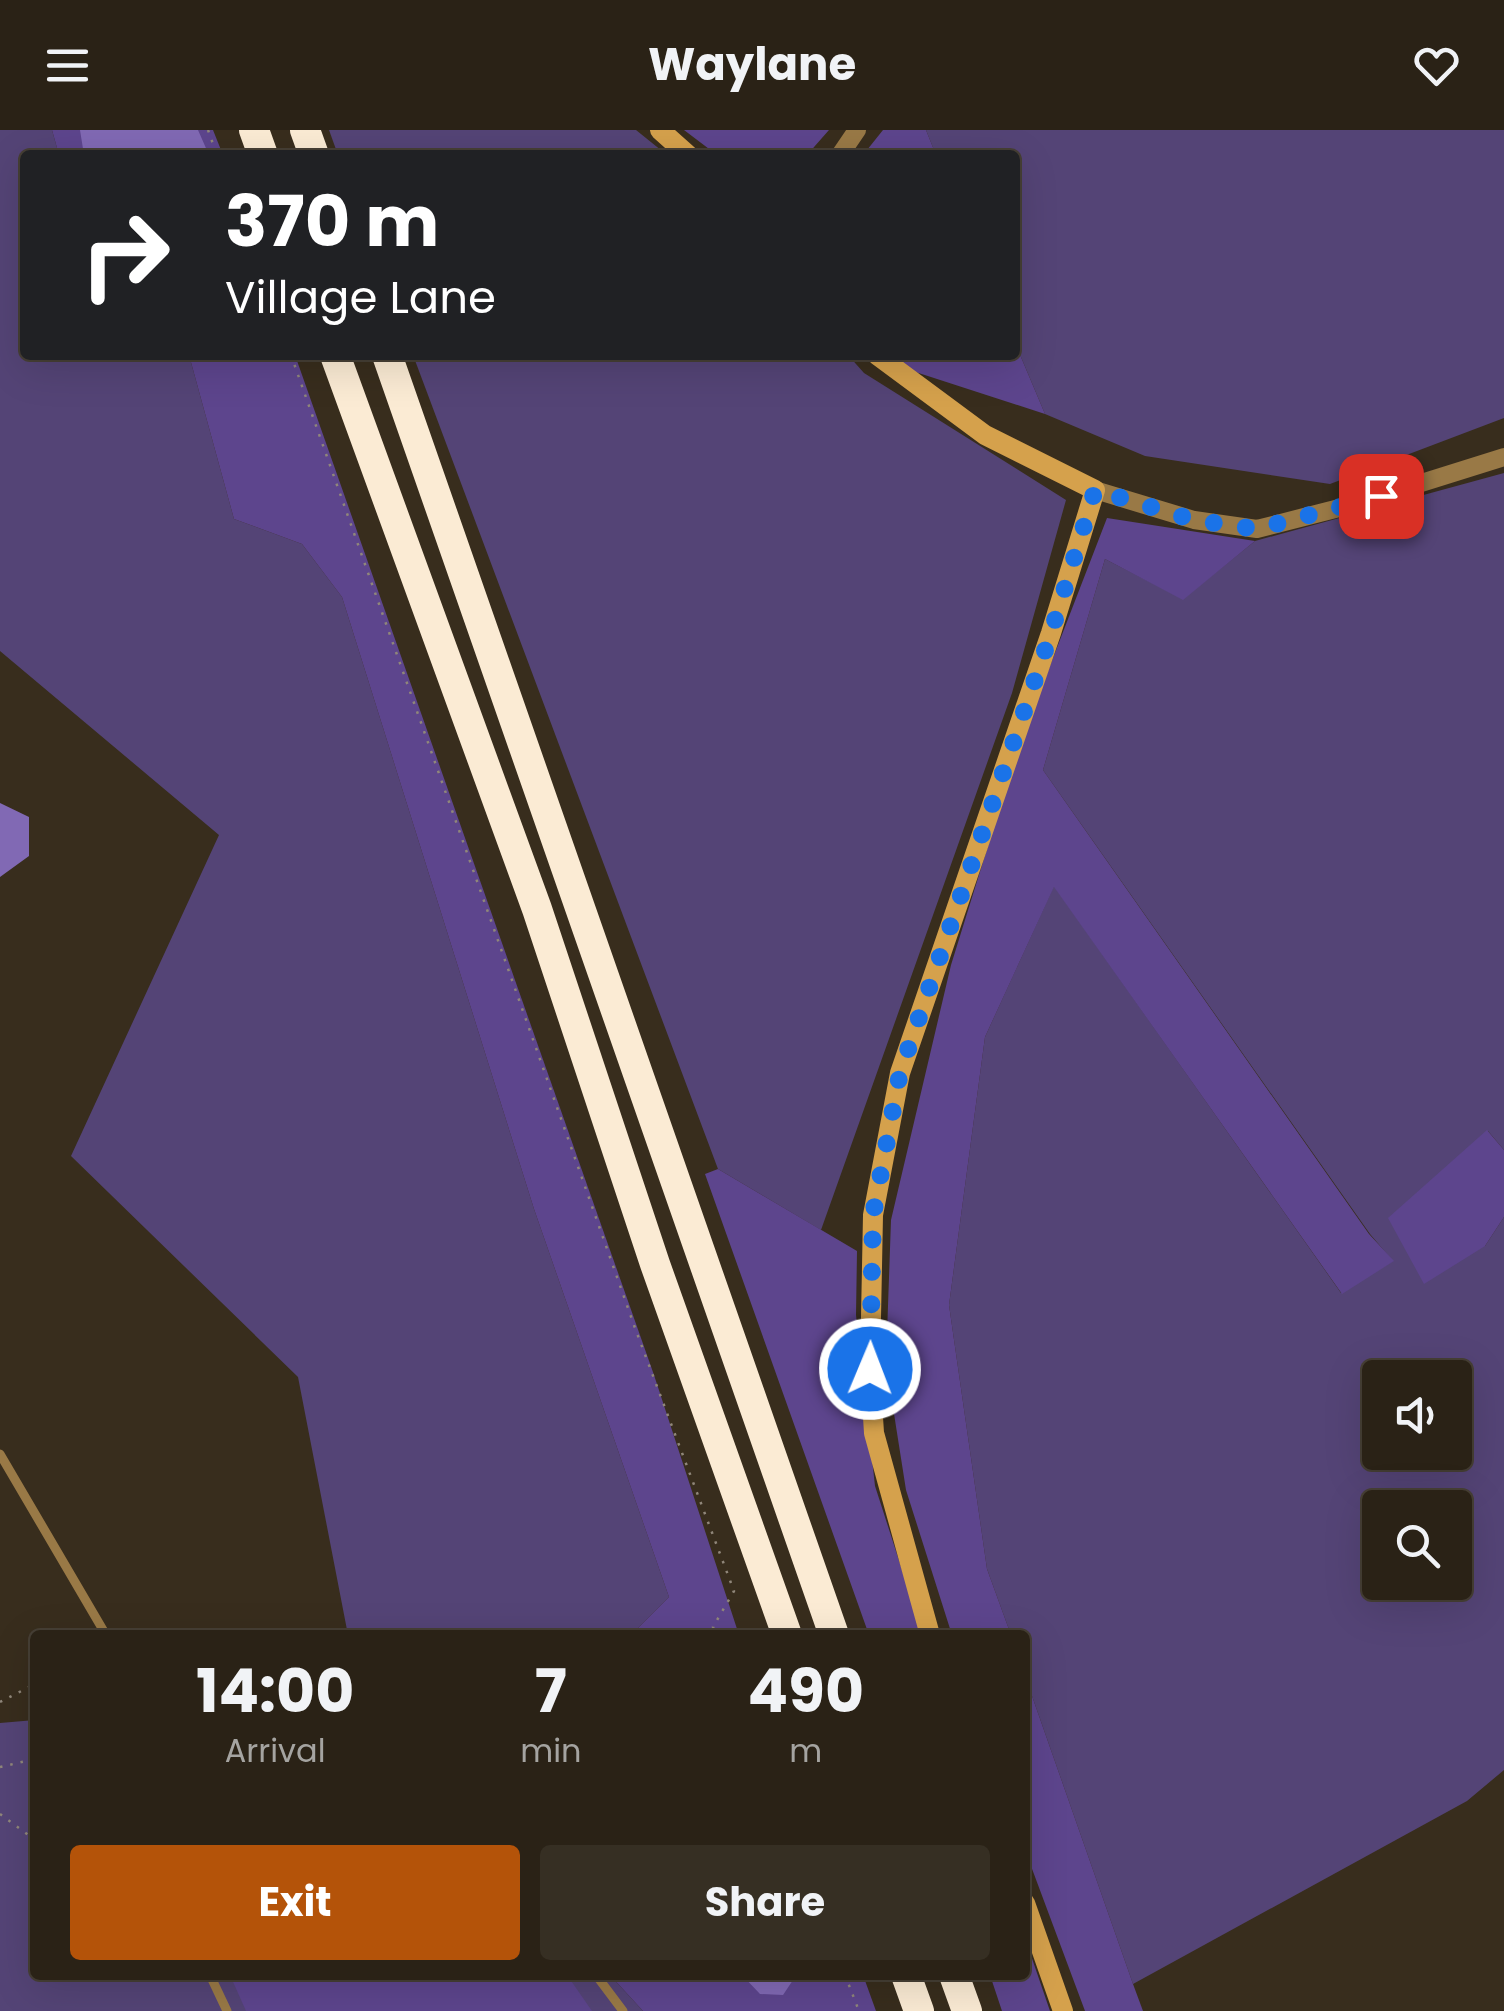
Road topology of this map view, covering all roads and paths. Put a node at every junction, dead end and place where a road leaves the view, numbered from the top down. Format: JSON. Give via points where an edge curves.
{"nodes":[{"id":1,"x":660,"y":130,"type":"edge"},
{"id":2,"x":682,"y":150,"type":"edge"},
{"id":3,"x":293,"y":360,"type":"edge"},
{"id":4,"x":337,"y":360,"type":"edge"},
{"id":5,"x":388,"y":360,"type":"edge"},
{"id":6,"x":884,"y":360,"type":"edge"},
{"id":7,"x":1504,"y":457,"type":"edge"},
{"id":8,"x":1095,"y":490,"type":"junction"},
{"id":9,"x":0,"y":1454,"type":"edge"},
{"id":10,"x":103,"y":1630,"type":"edge"},
{"id":11,"x":714,"y":1630,"type":"edge"},
{"id":12,"x":784,"y":1630,"type":"edge"},
{"id":13,"x":832,"y":1630,"type":"edge"},
{"id":14,"x":929,"y":1630,"type":"edge"},
{"id":15,"x":30,"y":1687,"type":"edge"},
{"id":16,"x":0,"y":1702,"type":"edge"},
{"id":17,"x":30,"y":1759,"type":"edge"},
{"id":18,"x":0,"y":1767,"type":"edge"},
{"id":19,"x":0,"y":1814,"type":"edge"},
{"id":20,"x":30,"y":1836,"type":"edge"},
{"id":21,"x":1030,"y":1918,"type":"edge"},
{"id":22,"x":212,"y":1980,"type":"edge"},
{"id":23,"x":600,"y":1980,"type":"edge"},
{"id":24,"x":848,"y":1980,"type":"edge"},
{"id":25,"x":908,"y":1980,"type":"edge"},
{"id":26,"x":956,"y":1980,"type":"edge"},
{"id":27,"x":226,"y":2011,"type":"edge"},
{"id":28,"x":623,"y":2011,"type":"edge"},
{"id":29,"x":859,"y":2011,"type":"edge"},
{"id":30,"x":919,"y":2011,"type":"edge"},
{"id":31,"x":967,"y":2011,"type":"edge"},
{"id":32,"x":1063,"y":2011,"type":"edge"}],
"edges":[{"from":1,"to":2,"type":"street"},
{"from":3,"to":11,"type":"path","via":[[734,1591]]},
{"from":4,"to":12,"type":"highway","via":[[536,910]]},
{"from":5,"to":13,"type":"highway"},
{"from":6,"to":8,"type":"street","via":[[985,435]]},
{"from":7,"to":8,"type":"street","via":[[1257,529],[1194,520]]},
{"from":8,"to":14,"type":"street","via":[[900,1073],[873,1215],[874,1433]]},
{"from":9,"to":10,"type":"lane"},
{"from":15,"to":16,"type":"path"},
{"from":17,"to":18,"type":"path"},
{"from":19,"to":20,"type":"path"},
{"from":21,"to":32,"type":"street"},
{"from":22,"to":27,"type":"lane"},
{"from":23,"to":28,"type":"lane"},
{"from":24,"to":29,"type":"path"},
{"from":25,"to":30,"type":"highway"},
{"from":26,"to":31,"type":"highway"}]}
